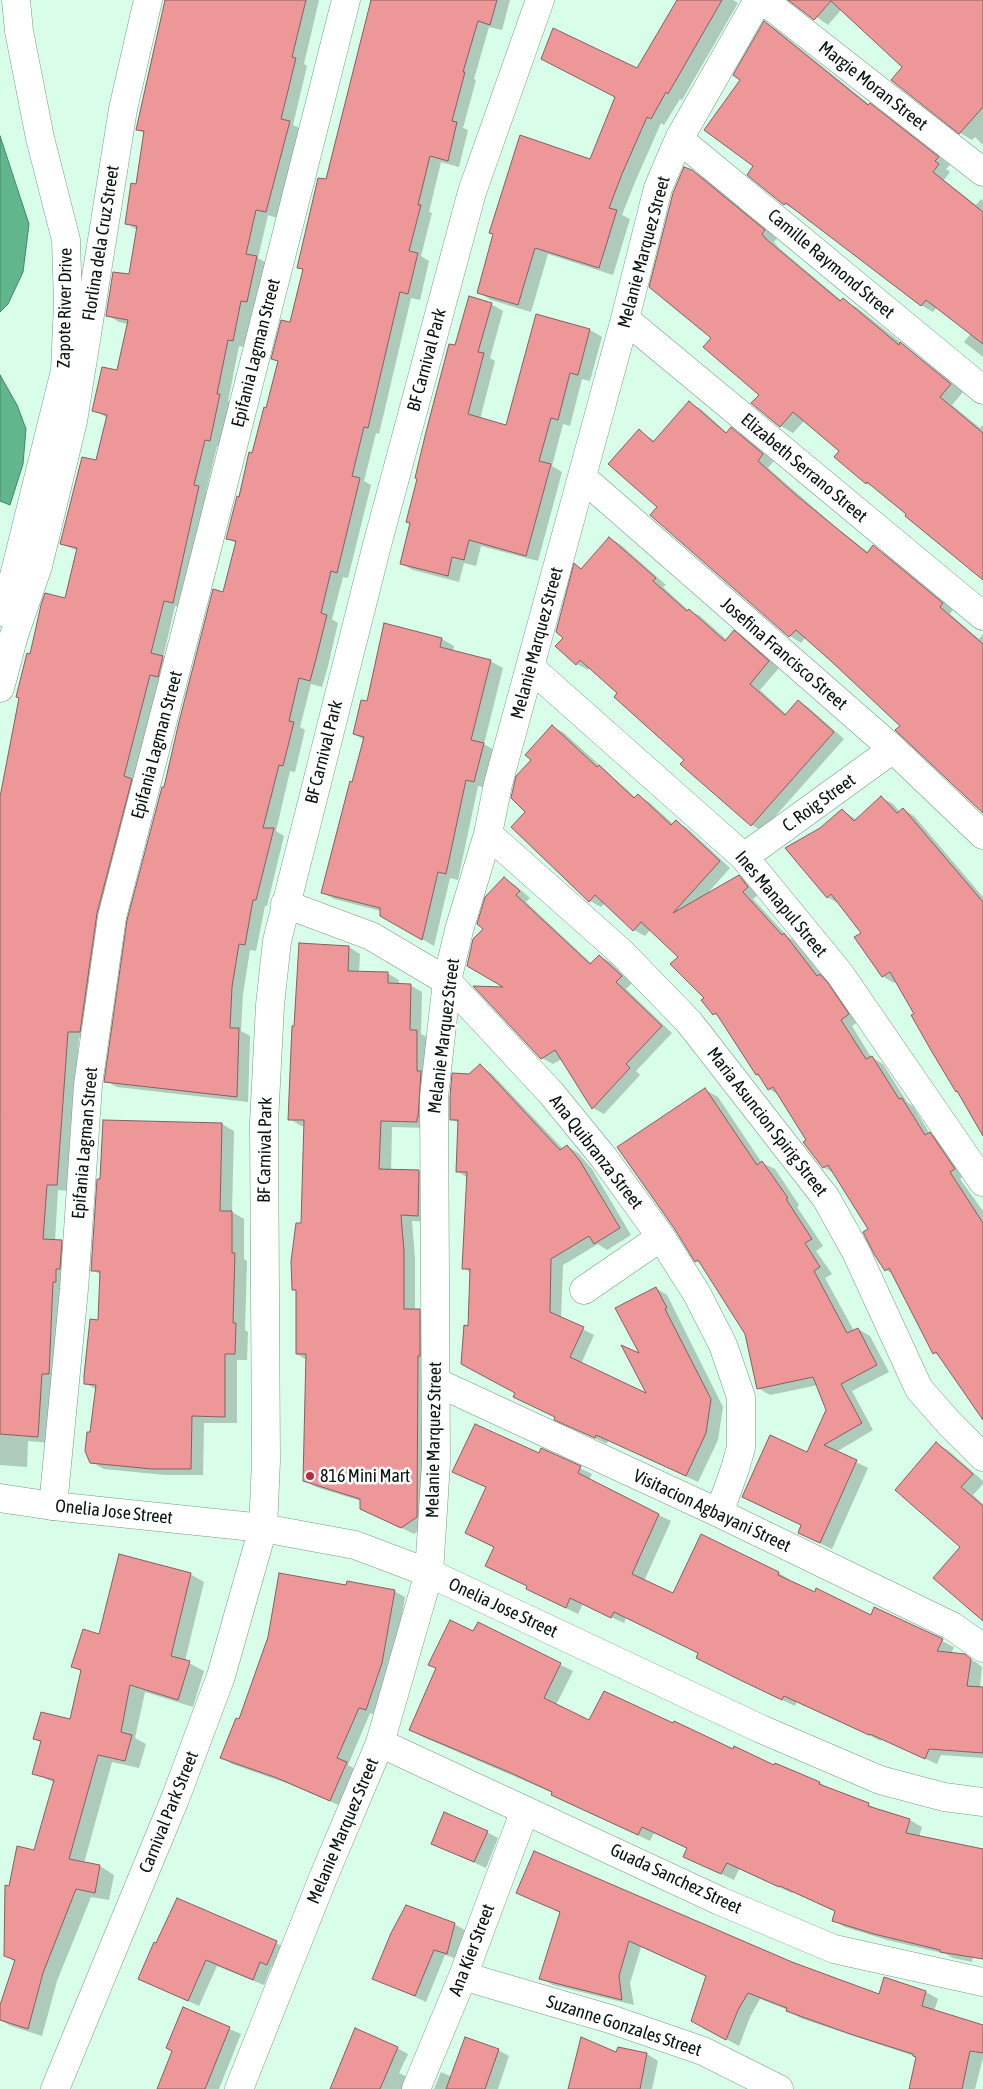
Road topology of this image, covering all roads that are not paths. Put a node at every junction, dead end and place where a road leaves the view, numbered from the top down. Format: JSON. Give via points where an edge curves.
{"nodes":[{"id":1,"x":16,"y":0,"type":"edge"},
{"id":2,"x":148,"y":0,"type":"edge"},
{"id":3,"x":346,"y":0,"type":"edge"},
{"id":4,"x":540,"y":0,"type":"edge"},
{"id":5,"x":758,"y":0,"type":"edge"},
{"id":6,"x":763,"y":0,"type":"edge"},
{"id":7,"x":679,"y":139,"type":"junction"},
{"id":8,"x":983,"y":172,"type":"edge"},
{"id":9,"x":625,"y":319,"type":"junction"},
{"id":10,"x":983,"y":390,"type":"edge"},
{"id":11,"x":582,"y":477,"type":"junction"},
{"id":12,"x":0,"y":612,"type":"edge"},
{"id":13,"x":983,"y":616,"type":"edge"},
{"id":14,"x":531,"y":668,"type":"junction"},
{"id":15,"x":0,"y":688,"type":"edge"},
{"id":16,"x":893,"y":749,"type":"junction"},
{"id":17,"x":488,"y":834,"type":"junction"},
{"id":18,"x":983,"y":835,"type":"edge"},
{"id":19,"x":744,"y":857,"type":"junction"},
{"id":20,"x":285,"y":904,"type":"junction"},
{"id":21,"x":448,"y":981,"type":"junction"},
{"id":22,"x":983,"y":1182,"type":"edge"},
{"id":23,"x":661,"y":1237,"type":"junction"},
{"id":24,"x":584,"y":1290,"type":"dead end"},
{"id":25,"x":436,"y":1382,"type":"junction"},
{"id":26,"x":983,"y":1457,"type":"edge"},
{"id":27,"x":0,"y":1498,"type":"edge"},
{"id":28,"x":53,"y":1506,"type":"junction"},
{"id":29,"x":719,"y":1514,"type":"junction"},
{"id":30,"x":263,"y":1528,"type":"junction"},
{"id":31,"x":429,"y":1573,"type":"junction"},
{"id":32,"x":983,"y":1648,"type":"edge"},
{"id":33,"x":380,"y":1743,"type":"junction"},
{"id":34,"x":983,"y":1802,"type":"edge"},
{"id":35,"x":525,"y":1810,"type":"junction"},
{"id":36,"x":463,"y":1976,"type":"junction"},
{"id":37,"x":983,"y":1982,"type":"edge"},
{"id":38,"x":55,"y":2089,"type":"edge"},
{"id":39,"x":239,"y":2089,"type":"edge"},
{"id":40,"x":416,"y":2089,"type":"edge"},
{"id":41,"x":779,"y":2089,"type":"edge"}],
"edges":[{"from":1,"to":12,"type":"street","name":"Zapote River Drive","via":[[40,138],[66,240],[68,303],[65,371],[12,580]]},
{"from":2,"to":15,"type":"street","name":"Florlina dela Cruz Street","via":[[123,109],[73,422],[38,566]]},
{"from":3,"to":28,"type":"street","name":"Epifania Lagman Street","via":[[112,918],[88,1085],[74,1289]]},
{"from":4,"to":20,"type":"street","name":"BF Carnival Park","via":[[472,192]]},
{"from":5,"to":7,"type":"street","name":"Melanie Marquez Street"},
{"from":6,"to":8,"type":"street","name":"Margie Moran Street"},
{"from":7,"to":9,"type":"street","name":"Melanie Marquez Street","via":[[658,188]]},
{"from":7,"to":10,"type":"street","name":"Camille Raymond Street"},
{"from":9,"to":11,"type":"street","name":"Melanie Marquez Street"},
{"from":9,"to":13,"type":"street","name":"Elizabeth Serrano Street"},
{"from":11,"to":14,"type":"street","name":"Melanie Marquez Street"},
{"from":11,"to":16,"type":"street","name":"Josefina Francisco Street"},
{"from":14,"to":17,"type":"street","name":"Melanie Marquez Street","via":[[498,784]]},
{"from":14,"to":19,"type":"street","name":"Ines Manapul Street"},
{"from":16,"to":18,"type":"street","name":"Josefina Francisco Street"},
{"from":16,"to":19,"type":"street","name":"C. Roig Street"},
{"from":17,"to":21,"type":"street","name":"Melanie Marquez Street","via":[[459,930]]},
{"from":17,"to":26,"type":"street","name":"Maria Asuncion Spirig Street","via":[[621,952],[695,1030],[826,1198],[856,1252],[919,1389]]},
{"from":19,"to":22,"type":"street","name":"Ines Manapul Street","via":[[840,974]]},
{"from":20,"to":21,"type":"street","name":"Ana Quibranza Street","via":[[371,936]]},
{"from":20,"to":30,"type":"street","name":"BF Carnival Park","via":[[270,1005],[264,1122],[266,1460]]},
{"from":21,"to":23,"type":"street","name":"Ana Quibranza Street","via":[[550,1093],[604,1158]]},
{"from":21,"to":25,"type":"street","name":"Melanie Marquez Street","via":[[434,1097]]},
{"from":23,"to":24,"type":"street"},
{"from":23,"to":29,"type":"street","name":"Ana Quibranza Street","via":[[697,1294],[719,1337],[741,1398],[741,1447]]},
{"from":25,"to":29,"type":"street","name":"Visitacion Agbayani Street"},
{"from":25,"to":31,"type":"street","name":"Melanie Marquez Street","via":[[436,1463]]},
{"from":27,"to":28,"type":"street","name":"Onelia Jose Street"},
{"from":28,"to":30,"type":"street","name":"Onelia Jose Street"},
{"from":29,"to":32,"type":"street","name":"Visitacion Agbayani Street","via":[[952,1626]]},
{"from":30,"to":31,"type":"street","name":"Onelia Jose Street","via":[[355,1545]]},
{"from":30,"to":38,"type":"street","name":"Carnival Park Street","via":[[221,1676],[175,1799]]},
{"from":31,"to":33,"type":"street","name":"Melanie Marquez Street"},
{"from":31,"to":34,"type":"street","name":"Onelia Jose Street","via":[[761,1729],[880,1780],[944,1797]]},
{"from":33,"to":35,"type":"street","name":"Guada Sanchez Street"},
{"from":33,"to":39,"type":"street","name":"Melanie Marquez Street"},
{"from":35,"to":36,"type":"street","name":"Ana Kier Street"},
{"from":35,"to":37,"type":"street","name":"Guada Sanchez Street","via":[[720,1901],[834,1949]]},
{"from":36,"to":40,"type":"street","name":"Ana Kier Street"},
{"from":36,"to":41,"type":"street","name":"Suzanne Gonzales Street","via":[[610,2018],[703,2051]]}]}
